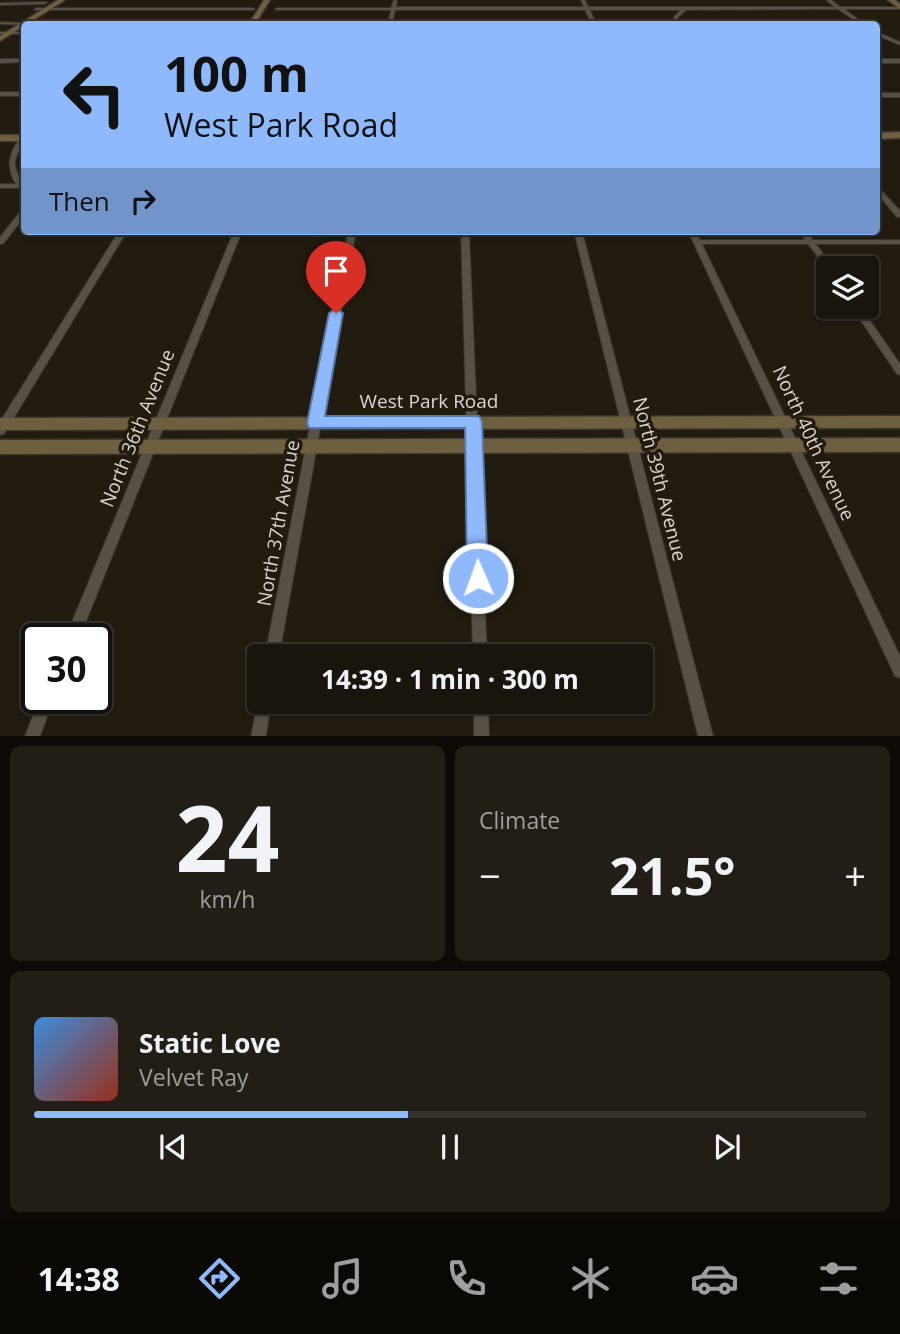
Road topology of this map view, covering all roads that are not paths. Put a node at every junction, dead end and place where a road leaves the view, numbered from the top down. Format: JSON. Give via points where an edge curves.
{"nodes":[{"id":1,"x":267,"y":0,"type":"edge"},
{"id":2,"x":583,"y":0,"type":"edge"},
{"id":3,"x":706,"y":0,"type":"edge"},
{"id":4,"x":828,"y":0,"type":"edge"},
{"id":5,"x":891,"y":0,"type":"edge"},
{"id":6,"x":395,"y":1,"type":"edge"},
{"id":7,"x":52,"y":3,"type":"edge"},
{"id":8,"x":0,"y":4,"type":"edge"},
{"id":9,"x":899,"y":4,"type":"edge"},
{"id":10,"x":685,"y":8,"type":"junction"},
{"id":11,"x":711,"y":8,"type":"junction"},
{"id":12,"x":838,"y":8,"type":"junction"},
{"id":13,"x":253,"y":9,"type":"dead end"},
{"id":14,"x":277,"y":9,"type":"dead end"},
{"id":15,"x":393,"y":9,"type":"junction"},
{"id":16,"x":587,"y":9,"type":"junction"},
{"id":17,"x":27,"y":21,"type":"edge"},
{"id":18,"x":254,"y":21,"type":"edge"},
{"id":19,"x":391,"y":21,"type":"edge"},
{"id":20,"x":593,"y":21,"type":"edge"},
{"id":21,"x":675,"y":21,"type":"edge"},
{"id":22,"x":858,"y":21,"type":"edge"},
{"id":23,"x":0,"y":23,"type":"edge"},
{"id":24,"x":13,"y":23,"type":"junction"},
{"id":25,"x":21,"y":23,"type":"edge"},
{"id":26,"x":21,"y":25,"type":"edge"},
{"id":27,"x":0,"y":32,"type":"edge"},
{"id":28,"x":9,"y":33,"type":"junction"},
{"id":29,"x":21,"y":33,"type":"edge"},
{"id":30,"x":880,"y":34,"type":"edge"},
{"id":31,"x":0,"y":39,"type":"edge"},
{"id":32,"x":900,"y":44,"type":"edge"},
{"id":33,"x":0,"y":61,"type":"edge"},
{"id":34,"x":21,"y":61,"type":"edge"},
{"id":35,"x":880,"y":61,"type":"edge"},
{"id":36,"x":900,"y":61,"type":"edge"},
{"id":37,"x":0,"y":94,"type":"edge"},
{"id":38,"x":21,"y":94,"type":"edge"},
{"id":39,"x":880,"y":95,"type":"edge"},
{"id":40,"x":900,"y":95,"type":"edge"},
{"id":41,"x":900,"y":135,"type":"edge"},
{"id":42,"x":880,"y":136,"type":"edge"},
{"id":43,"x":21,"y":137,"type":"edge"},
{"id":44,"x":0,"y":138,"type":"edge"},
{"id":45,"x":21,"y":143,"type":"edge"},
{"id":46,"x":21,"y":184,"type":"edge"},
{"id":47,"x":0,"y":186,"type":"edge"},
{"id":48,"x":21,"y":187,"type":"edge"},
{"id":49,"x":880,"y":192,"type":"edge"},
{"id":50,"x":900,"y":215,"type":"edge"},
{"id":51,"x":21,"y":218,"type":"edge"},
{"id":52,"x":120,"y":235,"type":"edge"},
{"id":53,"x":236,"y":235,"type":"edge"},
{"id":54,"x":351,"y":235,"type":"edge"},
{"id":55,"x":465,"y":235,"type":"edge"},
{"id":56,"x":579,"y":235,"type":"edge"},
{"id":57,"x":694,"y":235,"type":"edge"},
{"id":58,"x":806,"y":235,"type":"edge"},
{"id":59,"x":0,"y":242,"type":"edge"},
{"id":60,"x":698,"y":242,"type":"junction"},
{"id":61,"x":811,"y":242,"type":"junction"},
{"id":62,"x":900,"y":242,"type":"edge"},
{"id":63,"x":821,"y":256,"type":"edge"},
{"id":64,"x":864,"y":319,"type":"edge"},
{"id":65,"x":900,"y":370,"type":"edge"},
{"id":66,"x":473,"y":421,"type":"junction"},
{"id":67,"x":782,"y":421,"type":"junction"},
{"id":68,"x":628,"y":422,"type":"junction"},
{"id":69,"x":900,"y":422,"type":"edge"},
{"id":70,"x":316,"y":423,"type":"junction"},
{"id":71,"x":160,"y":424,"type":"junction"},
{"id":72,"x":1,"y":426,"type":"edge"},
{"id":73,"x":634,"y":445,"type":"junction"},
{"id":74,"x":900,"y":445,"type":"edge"},
{"id":75,"x":474,"y":446,"type":"junction"},
{"id":76,"x":794,"y":446,"type":"junction"},
{"id":77,"x":0,"y":447,"type":"edge"},
{"id":78,"x":151,"y":447,"type":"junction"},
{"id":79,"x":311,"y":447,"type":"junction"},
{"id":80,"x":79,"y":623,"type":"edge"},
{"id":81,"x":274,"y":644,"type":"edge"},
{"id":82,"x":480,"y":644,"type":"edge"},
{"id":83,"x":900,"y":671,"type":"edge"},
{"id":84,"x":41,"y":714,"type":"edge"},
{"id":85,"x":262,"y":714,"type":"edge"},
{"id":86,"x":481,"y":714,"type":"edge"},
{"id":87,"x":32,"y":736,"type":"edge"},
{"id":88,"x":258,"y":736,"type":"edge"},
{"id":89,"x":482,"y":736,"type":"edge"},
{"id":90,"x":706,"y":736,"type":"edge"}],
"edges":[{"from":1,"to":18,"type":"street"},
{"from":2,"to":16,"type":"street"},
{"from":3,"to":11,"type":"street"},
{"from":4,"to":12,"type":"street"},
{"from":5,"to":9,"type":"street"},
{"from":6,"to":15,"type":"street"},
{"from":7,"to":8,"type":"street"},
{"from":7,"to":13,"type":"street"},
{"from":7,"to":17,"type":"street"},
{"from":7,"to":24,"type":"street"},
{"from":9,"to":12,"type":"street"},
{"from":10,"to":11,"type":"street"},
{"from":10,"to":16,"type":"street"},
{"from":10,"to":21,"type":"street"},
{"from":11,"to":12,"type":"street"},
{"from":12,"to":22,"type":"street"},
{"from":14,"to":15,"type":"street"},
{"from":15,"to":16,"type":"street"},
{"from":15,"to":19,"type":"street"},
{"from":16,"to":20,"type":"street"},
{"from":23,"to":24,"type":"street"},
{"from":24,"to":25,"type":"street"},
{"from":24,"to":27,"type":"street"},
{"from":26,"to":28,"type":"street"},
{"from":27,"to":28,"type":"street"},
{"from":28,"to":29,"type":"street"},
{"from":28,"to":31,"type":"street"},
{"from":30,"to":32,"type":"street"},
{"from":33,"to":34,"type":"street"},
{"from":35,"to":36,"type":"street"},
{"from":37,"to":38,"type":"street"},
{"from":39,"to":40,"type":"street"},
{"from":41,"to":42,"type":"street"},
{"from":43,"to":44,"type":"street"},
{"from":45,"to":46,"type":"street","via":[[11,161],[11,170]]},
{"from":47,"to":48,"type":"street"},
{"from":49,"to":50,"type":"street"},
{"from":51,"to":59,"type":"street"},
{"from":52,"to":72,"type":"street"},
{"from":53,"to":71,"type":"street","name":"North 36th Avenue"},
{"from":54,"to":70,"type":"street","name":"North 37th Avenue"},
{"from":55,"to":66,"type":"street"},
{"from":56,"to":68,"type":"street","name":"North 39th Avenue"},
{"from":57,"to":60,"type":"street","name":"North 40th Avenue"},
{"from":58,"to":61,"type":"street"},
{"from":60,"to":61,"type":"street"},
{"from":60,"to":67,"type":"street","name":"North 40th Avenue"},
{"from":61,"to":62,"type":"street"},
{"from":61,"to":63,"type":"street"},
{"from":64,"to":65,"type":"street"},
{"from":66,"to":68,"type":"street","name":"West Park Road"},
{"from":66,"to":70,"type":"street","name":"West Park Road"},
{"from":66,"to":75,"type":"street"},
{"from":67,"to":68,"type":"street","name":"West Park Road"},
{"from":67,"to":69,"type":"street","name":"West Park Road"},
{"from":67,"to":76,"type":"street","name":"North 40th Avenue"},
{"from":68,"to":73,"type":"street","name":"North 39th Avenue"},
{"from":70,"to":71,"type":"street","name":"West Park Road"},
{"from":70,"to":79,"type":"street","name":"North 37th Avenue"},
{"from":71,"to":72,"type":"street","name":"West Park Road"},
{"from":71,"to":78,"type":"street","name":"North 36th Avenue"},
{"from":73,"to":75,"type":"street"},
{"from":73,"to":76,"type":"street"},
{"from":73,"to":90,"type":"street","name":"North 39th Avenue"},
{"from":74,"to":76,"type":"street"},
{"from":75,"to":79,"type":"street"},
{"from":75,"to":82,"type":"street"},
{"from":76,"to":83,"type":"street","name":"North 40th Avenue"},
{"from":77,"to":78,"type":"street"},
{"from":78,"to":79,"type":"street"},
{"from":78,"to":80,"type":"street","name":"North 36th Avenue"},
{"from":79,"to":81,"type":"street","name":"North 37th Avenue"},
{"from":84,"to":87,"type":"street"},
{"from":85,"to":88,"type":"street"},
{"from":86,"to":89,"type":"street"}]}
